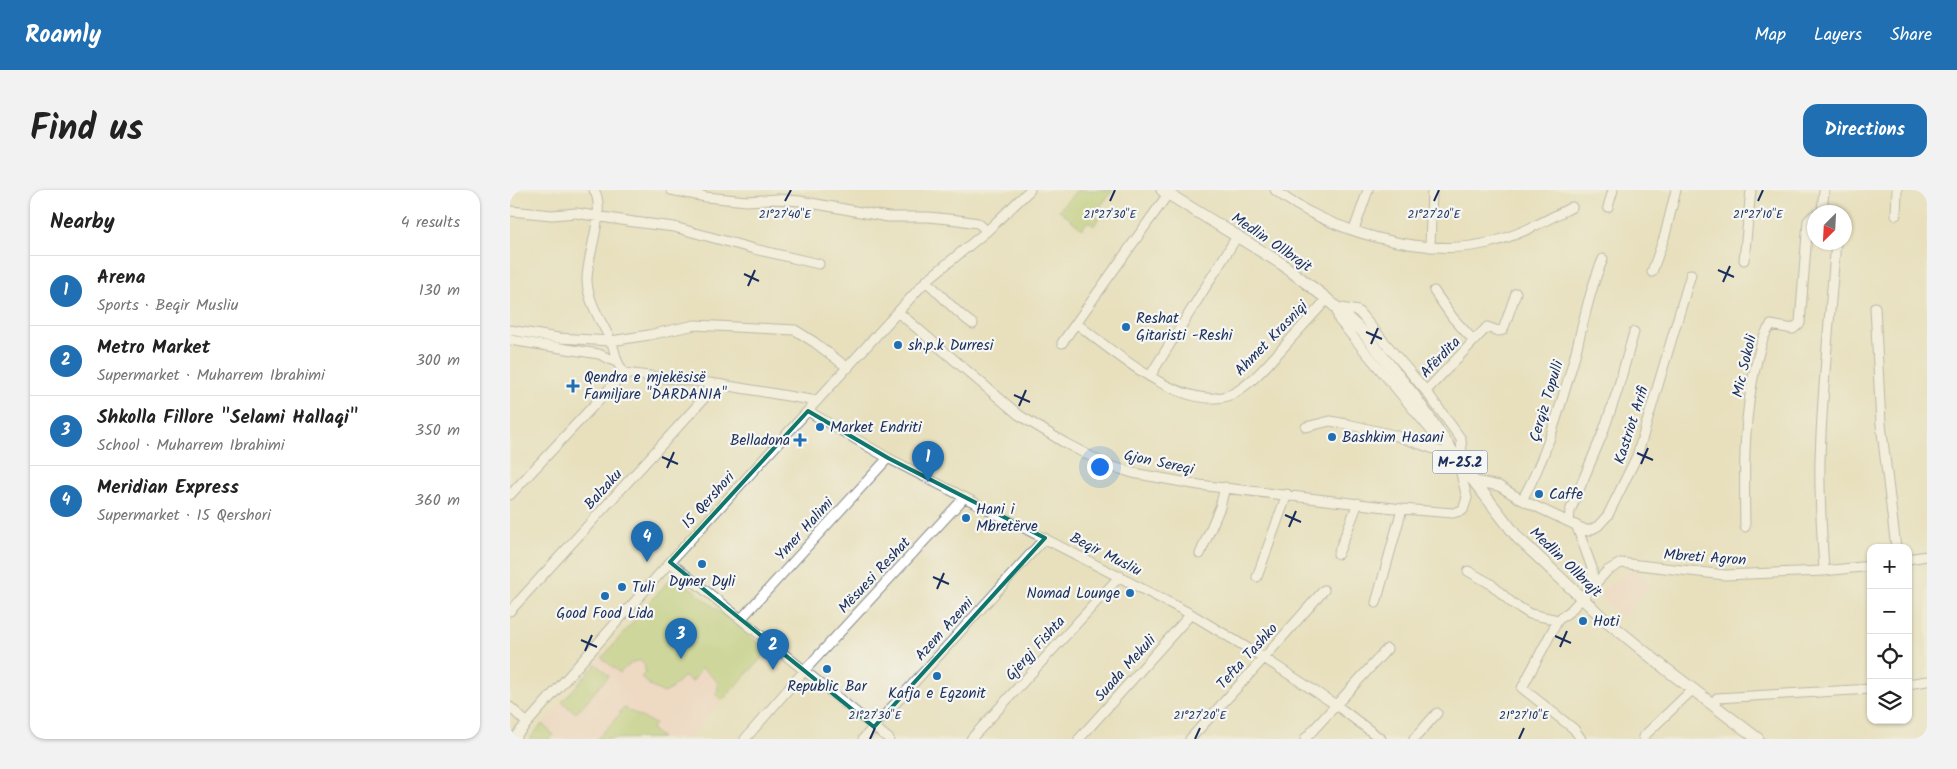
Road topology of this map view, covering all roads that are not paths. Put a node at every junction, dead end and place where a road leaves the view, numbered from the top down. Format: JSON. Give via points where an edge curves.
{"nodes":[{"id":1,"x":594,"y":190,"type":"edge"},
{"id":2,"x":671,"y":190,"type":"edge"},
{"id":3,"x":1030,"y":190,"type":"edge"},
{"id":4,"x":1275,"y":190,"type":"edge"},
{"id":5,"x":1368,"y":190,"type":"edge"},
{"id":6,"x":1432,"y":190,"type":"edge"},
{"id":7,"x":1613,"y":190,"type":"edge"},
{"id":8,"x":1676,"y":190,"type":"edge"},
{"id":9,"x":1751,"y":190,"type":"edge"},
{"id":10,"x":1824,"y":190,"type":"edge"},
{"id":11,"x":1897,"y":190,"type":"edge"},
{"id":12,"x":1165,"y":192,"type":"edge"},
{"id":13,"x":1823,"y":205,"type":"edge"},
{"id":14,"x":1572,"y":207,"type":"dead end"},
{"id":15,"x":1608,"y":207,"type":"dead end"},
{"id":16,"x":510,"y":211,"type":"edge"},
{"id":17,"x":1896,"y":215,"type":"dead end"},
{"id":18,"x":598,"y":216,"type":"junction"},
{"id":19,"x":1354,"y":230,"type":"junction"},
{"id":20,"x":987,"y":231,"type":"junction"},
{"id":21,"x":1807,"y":234,"type":"edge"},
{"id":22,"x":1238,"y":235,"type":"junction"},
{"id":23,"x":1430,"y":246,"type":"junction"},
{"id":24,"x":1835,"y":250,"type":"edge"},
{"id":25,"x":1604,"y":259,"type":"dead end"},
{"id":26,"x":1744,"y":260,"type":"dead end"},
{"id":27,"x":819,"y":264,"type":"dead end"},
{"id":28,"x":1652,"y":272,"type":"dead end"},
{"id":29,"x":1691,"y":274,"type":"dead end"},
{"id":30,"x":926,"y":281,"type":"junction"},
{"id":31,"x":1434,"y":291,"type":"dead end"},
{"id":32,"x":1516,"y":293,"type":"dead end"},
{"id":33,"x":1332,"y":303,"type":"junction"},
{"id":34,"x":1875,"y":307,"type":"dead end"},
{"id":35,"x":898,"y":312,"type":"junction"},
{"id":36,"x":1076,"y":323,"type":"junction"},
{"id":37,"x":973,"y":324,"type":"dead end"},
{"id":38,"x":510,"y":330,"type":"edge"},
{"id":39,"x":1634,"y":332,"type":"dead end"},
{"id":40,"x":510,"y":340,"type":"edge"},
{"id":41,"x":611,"y":341,"type":"junction"},
{"id":42,"x":1474,"y":341,"type":"junction"},
{"id":43,"x":1062,"y":343,"type":"dead end"},
{"id":44,"x":616,"y":362,"type":"junction"},
{"id":45,"x":848,"y":368,"type":"junction"},
{"id":46,"x":624,"y":373,"type":"junction"},
{"id":47,"x":1150,"y":376,"type":"junction"},
{"id":48,"x":717,"y":384,"type":"junction"},
{"id":49,"x":1426,"y":391,"type":"junction"},
{"id":50,"x":817,"y":401,"type":"junction"},
{"id":51,"x":808,"y":411,"type":"junction"},
{"id":52,"x":1306,"y":427,"type":"dead end"},
{"id":53,"x":888,"y":458,"type":"junction"},
{"id":54,"x":1458,"y":458,"type":"junction"},
{"id":55,"x":1475,"y":482,"type":"junction"},
{"id":56,"x":1225,"y":487,"type":"junction"},
{"id":57,"x":1287,"y":494,"type":"junction"},
{"id":58,"x":510,"y":495,"type":"edge"},
{"id":59,"x":964,"y":498,"type":"junction"},
{"id":60,"x":1522,"y":500,"type":"junction"},
{"id":61,"x":1358,"y":503,"type":"junction"},
{"id":62,"x":1402,"y":509,"type":"junction"},
{"id":63,"x":1568,"y":522,"type":"junction"},
{"id":64,"x":1577,"y":527,"type":"junction"},
{"id":65,"x":1745,"y":527,"type":"dead end"},
{"id":66,"x":1045,"y":538,"type":"junction"},
{"id":67,"x":1896,"y":544,"type":"edge"},
{"id":68,"x":1200,"y":554,"type":"dead end"},
{"id":69,"x":1338,"y":554,"type":"dead end"},
{"id":70,"x":1927,"y":556,"type":"edge"},
{"id":71,"x":1912,"y":558,"type":"edge"},
{"id":72,"x":670,"y":562,"type":"junction"},
{"id":73,"x":1867,"y":566,"type":"edge"},
{"id":74,"x":1824,"y":571,"type":"junction"},
{"id":75,"x":1468,"y":572,"type":"dead end"},
{"id":76,"x":1120,"y":576,"type":"junction"},
{"id":77,"x":1257,"y":578,"type":"dead end"},
{"id":78,"x":1593,"y":584,"type":"junction"},
{"id":79,"x":1324,"y":590,"type":"dead end"},
{"id":80,"x":1581,"y":598,"type":"junction"},
{"id":81,"x":1376,"y":603,"type":"dead end"},
{"id":82,"x":510,"y":611,"type":"edge"},
{"id":83,"x":1191,"y":614,"type":"junction"},
{"id":84,"x":740,"y":619,"type":"junction"},
{"id":85,"x":1558,"y":620,"type":"junction"},
{"id":86,"x":1388,"y":649,"type":"dead end"},
{"id":87,"x":1264,"y":658,"type":"junction"},
{"id":88,"x":804,"y":670,"type":"junction"},
{"id":89,"x":1927,"y":681,"type":"edge"},
{"id":90,"x":1912,"y":683,"type":"edge"},
{"id":91,"x":1693,"y":689,"type":"junction"},
{"id":92,"x":1867,"y":689,"type":"edge"},
{"id":93,"x":1713,"y":703,"type":"junction"},
{"id":94,"x":1336,"y":705,"type":"junction"},
{"id":95,"x":510,"y":707,"type":"edge"},
{"id":96,"x":1437,"y":712,"type":"dead end"},
{"id":97,"x":527,"y":723,"type":"junction"},
{"id":98,"x":874,"y":727,"type":"junction"},
{"id":99,"x":1643,"y":737,"type":"dead end"},
{"id":100,"x":513,"y":739,"type":"edge"},
{"id":101,"x":745,"y":739,"type":"edge"},
{"id":102,"x":863,"y":739,"type":"edge"},
{"id":103,"x":889,"y":739,"type":"edge"},
{"id":104,"x":971,"y":739,"type":"edge"},
{"id":105,"x":1079,"y":739,"type":"edge"},
{"id":106,"x":1190,"y":739,"type":"edge"},
{"id":107,"x":1305,"y":739,"type":"edge"},
{"id":108,"x":1381,"y":739,"type":"edge"},
{"id":109,"x":1414,"y":739,"type":"edge"},
{"id":110,"x":1580,"y":739,"type":"edge"},
{"id":111,"x":1758,"y":739,"type":"edge"}],
"edges":[{"from":1,"to":18,"type":"street"},
{"from":2,"to":20,"type":"street","via":[[706,198],[747,201],[777,198],[888,217],[958,220],[978,223]]},
{"from":3,"to":20,"type":"street","name":"15 Qershori"},
{"from":4,"to":19,"type":"street","via":[[1325,220]]},
{"from":5,"to":19,"type":"street"},
{"from":6,"to":23,"type":"street"},
{"from":7,"to":15,"type":"street"},
{"from":8,"to":28,"type":"street"},
{"from":9,"to":26,"type":"street"},
{"from":10,"to":13,"type":"street"},
{"from":11,"to":17,"type":"street"},
{"from":12,"to":22,"type":"main road","name":"Medlin Ollbrajt","number":"M-25.2"},
{"from":12,"to":36,"type":"street"},
{"from":14,"to":23,"type":"street","via":[[1527,230],[1488,243]]},
{"from":16,"to":18,"type":"street"},
{"from":18,"to":27,"type":"street","via":[[674,226]]},
{"from":18,"to":41,"type":"street","via":[[587,282],[593,306]]},
{"from":19,"to":23,"type":"street"},
{"from":20,"to":30,"type":"street","name":"15 Qershori"},
{"from":21,"to":65,"type":"street","name":"Mic Sokoli","via":[[1800,323],[1792,328],[1771,325],[1763,336],[1750,387],[1744,475]]},
{"from":22,"to":33,"type":"main road","name":"Medlin Ollbrajt","number":"M-25.2"},
{"from":22,"to":47,"type":"street"},
{"from":24,"to":74,"type":"street","via":[[1820,461]]},
{"from":25,"to":60,"type":"street","name":"Çerqiz Topulli","via":[[1589,296],[1574,359],[1539,468]]},
{"from":29,"to":64,"type":"street","name":"Kastriot Arifi","via":[[1629,474],[1608,515],[1598,526],[1588,531]]},
{"from":30,"to":35,"type":"street","name":"15 Qershori"},
{"from":30,"to":37,"type":"street"},
{"from":31,"to":42,"type":"street","name":"Afërdita"},
{"from":32,"to":42,"type":"street","name":"Afërdita","via":[[1503,330],[1487,327]]},
{"from":33,"to":47,"type":"street","name":"Ahmet Krasniqi","via":[[1255,378],[1218,399],[1197,397]]},
{"from":33,"to":49,"type":"street","name":"Medlin Ollbrajt","via":[[1358,311]]},
{"from":33,"to":54,"type":"main road","name":"Medlin Ollbrajt","number":"M-25.2","via":[[1363,332],[1410,390]]},
{"from":34,"to":67,"type":"street","via":[[1881,424]]},
{"from":35,"to":45,"type":"street","name":"15 Qershori"},
{"from":35,"to":56,"type":"street","name":"Gjon Sereqi","via":[[1019,415],[1065,443],[1107,465],[1133,473]]},
{"from":36,"to":43,"type":"street"},
{"from":36,"to":47,"type":"street","name":"Ahmet Krasniqi"},
{"from":38,"to":41,"type":"street","via":[[558,338]]},
{"from":39,"to":63,"type":"street","via":[[1617,392]]},
{"from":40,"to":44,"type":"street","via":[[599,354]]},
{"from":41,"to":44,"type":"street"},
{"from":41,"to":45,"type":"street","via":[[694,325],[795,330]]},
{"from":42,"to":49,"type":"street","name":"Afërdita"},
{"from":44,"to":46,"type":"street"},
{"from":45,"to":50,"type":"street","name":"15 Qershori"},
{"from":46,"to":48,"type":"street"},
{"from":46,"to":58,"type":"street"},
{"from":48,"to":50,"type":"street"},
{"from":48,"to":82,"type":"street","name":"Balzaku"},
{"from":49,"to":54,"type":"street","name":"Medlin Ollbrajt","via":[[1461,439]]},
{"from":50,"to":51,"type":"street","name":"15 Qershori"},
{"from":51,"to":53,"type":"street","name":"Beqir Musliu"},
{"from":51,"to":72,"type":"street","name":"15 Qershori"},
{"from":52,"to":54,"type":"street","via":[[1330,421],[1347,424],[1394,435]]},
{"from":53,"to":59,"type":"street","name":"Beqir Musliu"},
{"from":53,"to":84,"type":"street","name":"Ymer Halimi"},
{"from":54,"to":55,"type":"main road","name":"Medlin Ollbrajt","number":"M-25.2"},
{"from":54,"to":62,"type":"street","name":"Gjon Sereqi","via":[[1467,498],[1464,510],[1453,513]]},
{"from":55,"to":60,"type":"street","via":[[1499,486]]},
{"from":55,"to":80,"type":"main road","name":"Medlin Ollbrajt","number":"M-25.2","via":[[1518,538]]},
{"from":56,"to":57,"type":"street","name":"Gjon Sereqi"},
{"from":56,"to":68,"type":"street"},
{"from":57,"to":61,"type":"street","name":"Gjon Sereqi"},
{"from":57,"to":77,"type":"street"},
{"from":59,"to":66,"type":"street","name":"Beqir Musliu"},
{"from":59,"to":88,"type":"street","name":"Mësuesi Reshat"},
{"from":60,"to":63,"type":"street"},
{"from":61,"to":62,"type":"street","name":"Gjon Sereqi"},
{"from":61,"to":69,"type":"street"},
{"from":62,"to":81,"type":"street"},
{"from":63,"to":64,"type":"street"},
{"from":64,"to":78,"type":"street","via":[[1592,568]]},
{"from":66,"to":76,"type":"street","name":"Beqir Musliu"},
{"from":66,"to":98,"type":"street","name":"Azem Azemi"},
{"from":70,"to":71,"type":"street"},
{"from":72,"to":84,"type":"street"},
{"from":72,"to":97,"type":"street","name":"15 Qershori"},
{"from":73,"to":74,"type":"street","name":"Mbreti Agron"},
{"from":74,"to":78,"type":"street","name":"Mbreti Agron","via":[[1725,575],[1621,563]]},
{"from":75,"to":85,"type":"street","via":[[1491,584],[1530,614]]},
{"from":76,"to":83,"type":"street","name":"Beqir Musliu"},
{"from":76,"to":104,"type":"street","name":"Gjergj Fishta"},
{"from":78,"to":80,"type":"street","name":"Mbreti Agron"},
{"from":79,"to":87,"type":"street","name":"Tefta Tashko"},
{"from":80,"to":85,"type":"street","name":"Mbreti Agron"},
{"from":80,"to":91,"type":"main road","name":"Medlin Ollbrajt","number":"M-25.2"},
{"from":83,"to":87,"type":"street","name":"Beqir Musliu"},
{"from":83,"to":105,"type":"street","name":"Suada Mekuli"},
{"from":84,"to":88,"type":"street"},
{"from":85,"to":110,"type":"street","name":"Mbreti Agron","via":[[1522,688],[1574,729]]},
{"from":86,"to":94,"type":"street"},
{"from":87,"to":94,"type":"street","name":"Beqir Musliu"},
{"from":87,"to":106,"type":"street","name":"Tefta Tashko"},
{"from":88,"to":98,"type":"street"},
{"from":88,"to":101,"type":"street","name":"Mësuesi Reshat"},
{"from":89,"to":90,"type":"street"},
{"from":91,"to":93,"type":"main road","name":"Medlin Ollbrajt","number":"M-25.2"},
{"from":91,"to":99,"type":"street"},
{"from":92,"to":93,"type":"street","via":[[1718,698]]},
{"from":93,"to":111,"type":"main road","name":"Medlin Ollbrajt","number":"M-25.2"},
{"from":94,"to":107,"type":"street"},
{"from":94,"to":108,"type":"street","name":"Beqir Musliu"},
{"from":95,"to":97,"type":"street"},
{"from":96,"to":109,"type":"street"},
{"from":97,"to":100,"type":"street","name":"15 Qershori"},
{"from":98,"to":102,"type":"street","name":"Azem Azemi"},
{"from":98,"to":103,"type":"street"}]}
